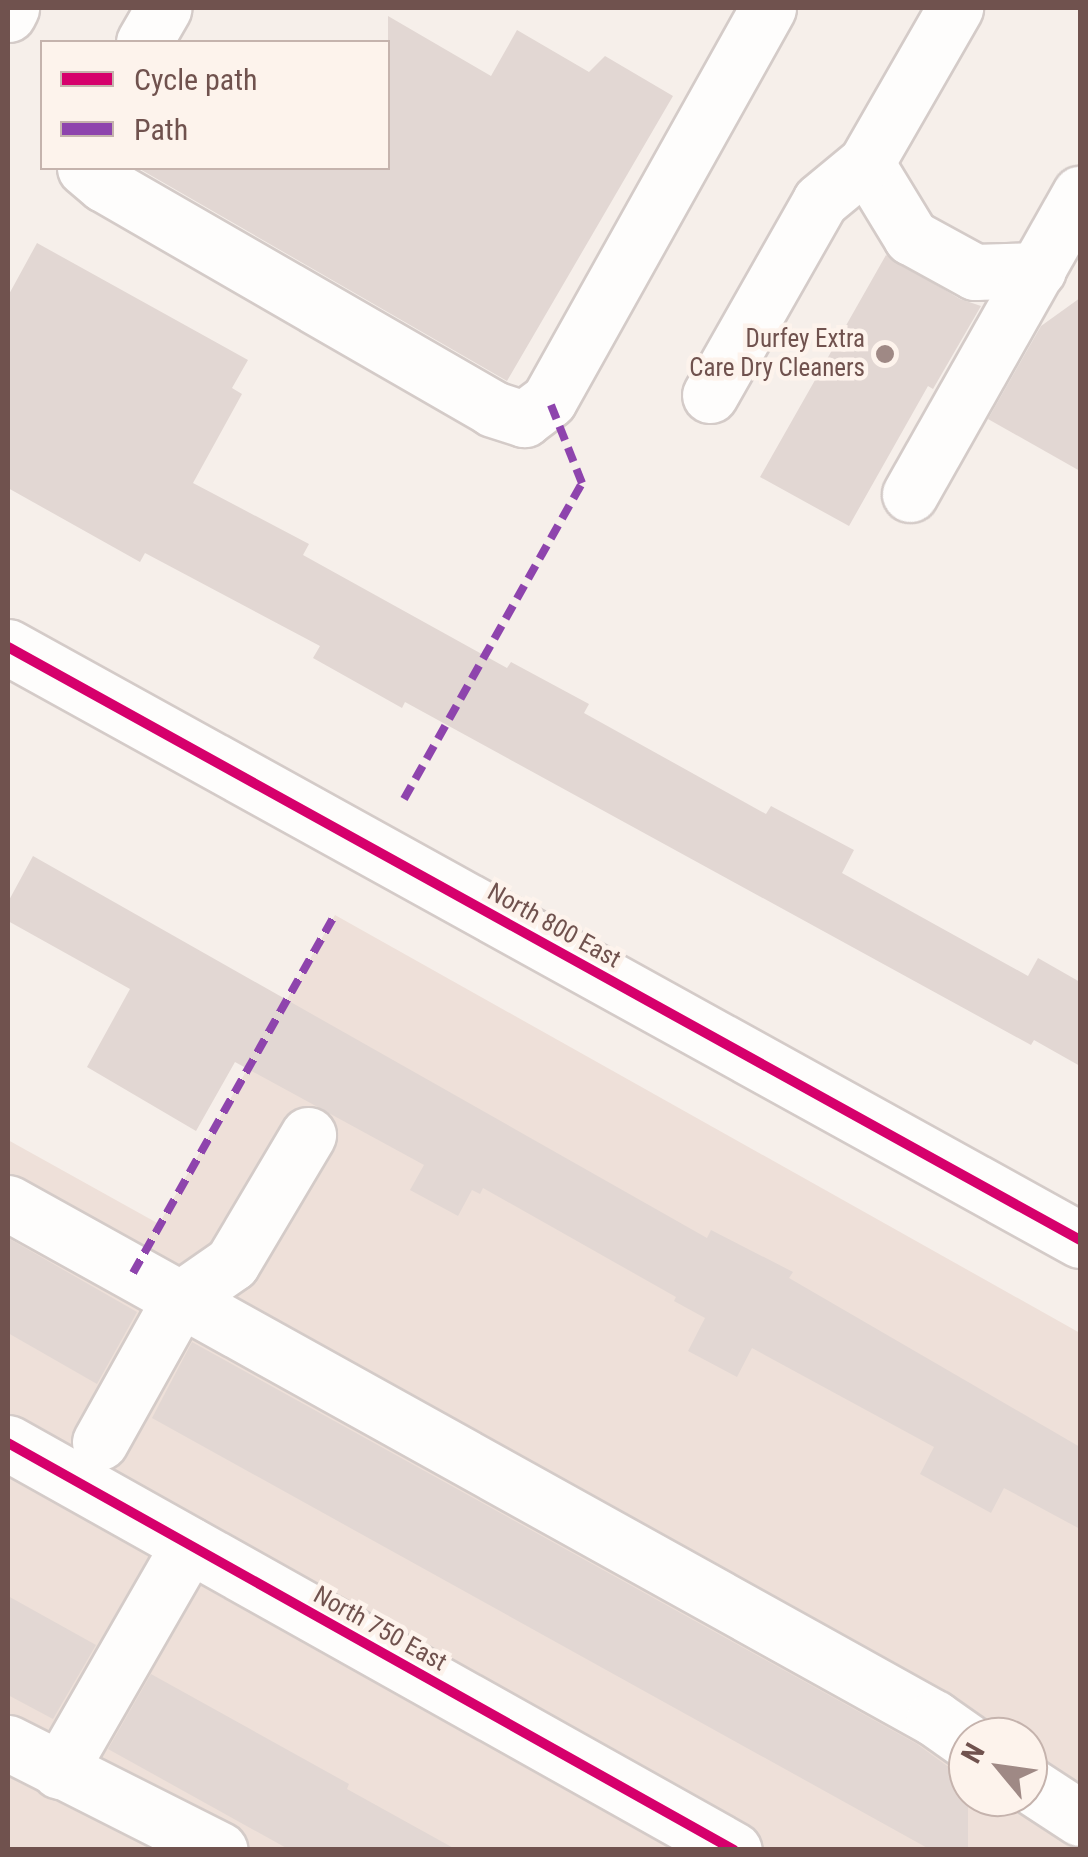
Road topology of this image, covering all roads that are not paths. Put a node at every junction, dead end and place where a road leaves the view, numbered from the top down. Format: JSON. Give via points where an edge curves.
{"nodes":[{"id":1,"x":11,"y":8,"type":"edge"},
{"id":2,"x":164,"y":8,"type":"edge"},
{"id":3,"x":768,"y":8,"type":"edge"},
{"id":4,"x":955,"y":8,"type":"edge"},
{"id":5,"x":8,"y":14,"type":"edge"},
{"id":6,"x":145,"y":40,"type":"edge"},
{"id":7,"x":866,"y":163,"type":"junction"},
{"id":8,"x":87,"y":170,"type":"edge"},
{"id":9,"x":1080,"y":194,"type":"edge"},
{"id":10,"x":1038,"y":270,"type":"junction"},
{"id":11,"x":710,"y":394,"type":"dead end"},
{"id":12,"x":910,"y":494,"type":"dead end"},
{"id":13,"x":8,"y":647,"type":"edge"},
{"id":14,"x":308,"y":1135,"type":"dead end"},
{"id":15,"x":8,"y":1203,"type":"edge"},
{"id":16,"x":1080,"y":1240,"type":"edge"},
{"id":17,"x":180,"y":1300,"type":"junction"},
{"id":18,"x":100,"y":1442,"type":"dead end"},
{"id":19,"x":8,"y":1443,"type":"edge"},
{"id":20,"x":189,"y":1544,"type":"junction"},
{"id":21,"x":948,"y":1728,"type":"edge"},
{"id":22,"x":8,"y":1743,"type":"edge"},
{"id":23,"x":59,"y":1770,"type":"junction"},
{"id":24,"x":1048,"y":1797,"type":"edge"},
{"id":25,"x":1080,"y":1818,"type":"edge"},
{"id":26,"x":704,"y":1842,"type":"edge"},
{"id":27,"x":220,"y":1850,"type":"edge"}],
"edges":[{"from":1,"to":5,"type":"street"},
{"from":2,"to":6,"type":"street"},
{"from":3,"to":8,"type":"street","via":[[549,400],[524,419],[494,409]]},
{"from":4,"to":7,"type":"street"},
{"from":7,"to":10,"type":"street","via":[[911,237],[976,272]]},
{"from":7,"to":11,"type":"street","via":[[820,201]]},
{"from":9,"to":10,"type":"street"},
{"from":10,"to":12,"type":"street"},
{"from":13,"to":16,"type":"street","name":"North 800 East"},
{"from":14,"to":17,"type":"street","via":[[232,1264]]},
{"from":15,"to":17,"type":"street"},
{"from":17,"to":18,"type":"street"},
{"from":17,"to":21,"type":"street"},
{"from":19,"to":20,"type":"street","name":"North 750 East"},
{"from":20,"to":23,"type":"street"},
{"from":20,"to":26,"type":"street","name":"North 750 East"},
{"from":22,"to":23,"type":"street"},
{"from":23,"to":27,"type":"street"},
{"from":24,"to":25,"type":"street"}]}
